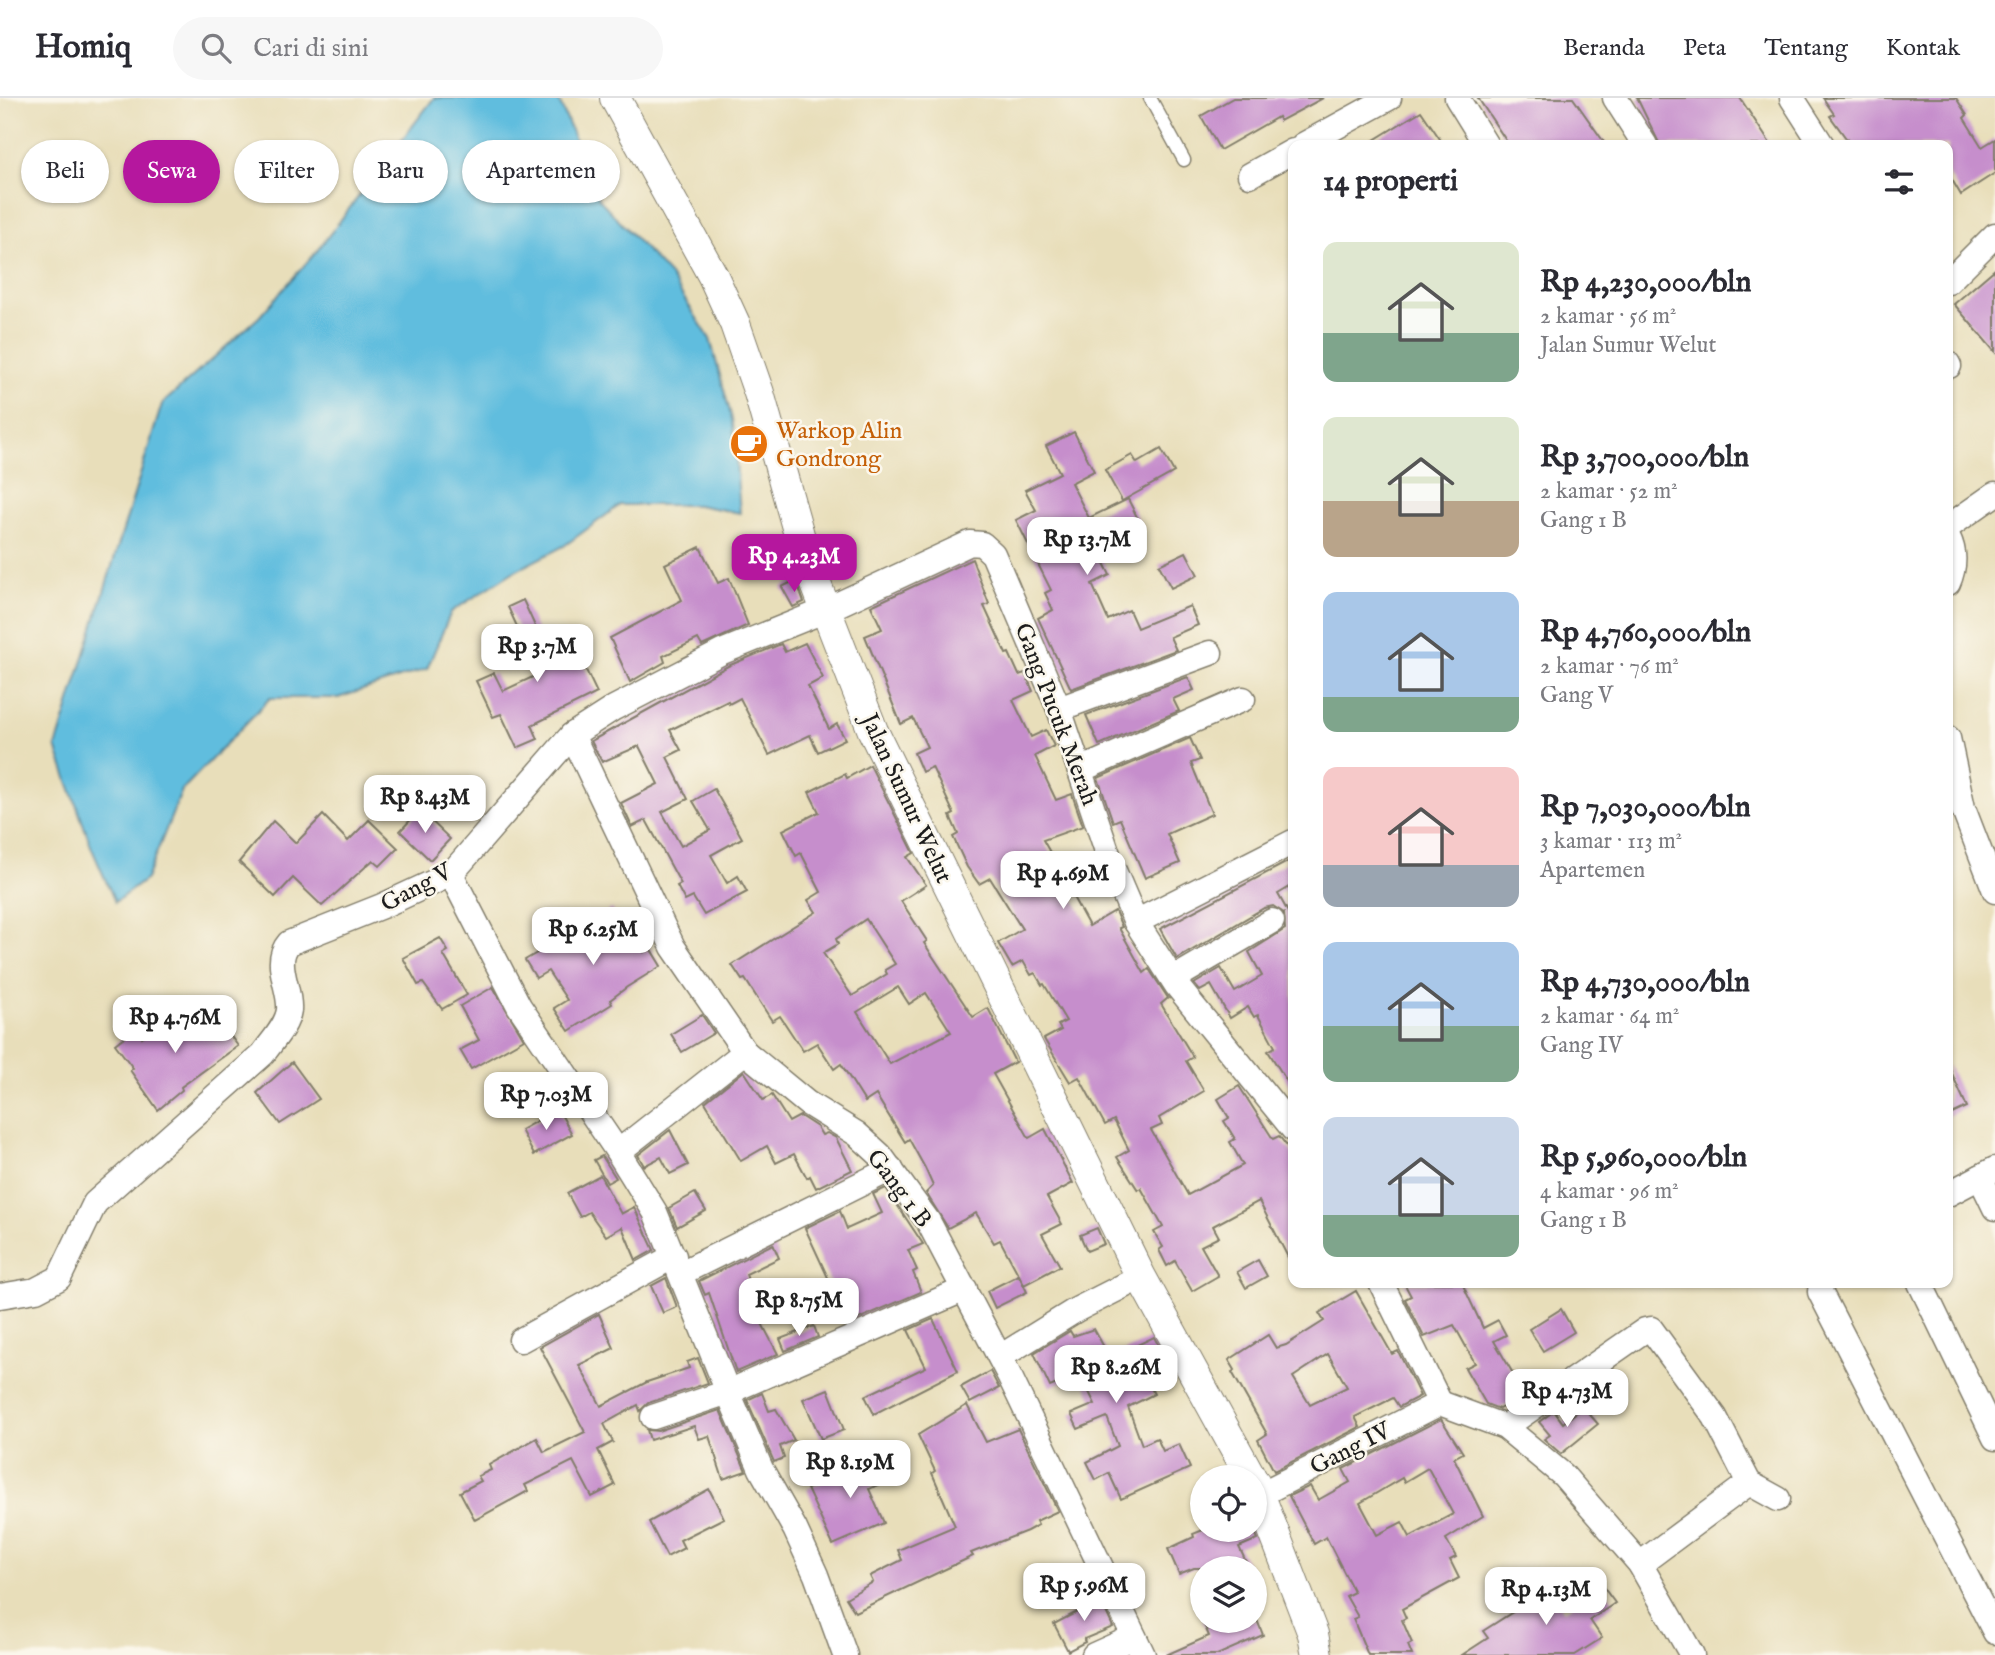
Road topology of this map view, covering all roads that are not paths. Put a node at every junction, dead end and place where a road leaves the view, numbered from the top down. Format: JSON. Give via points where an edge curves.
{"nodes":[{"id":1,"x":615,"y":98,"type":"edge"},
{"id":2,"x":1150,"y":98,"type":"edge"},
{"id":3,"x":1389,"y":98,"type":"edge"},
{"id":4,"x":1457,"y":98,"type":"edge"},
{"id":5,"x":1615,"y":98,"type":"edge"},
{"id":6,"x":1792,"y":98,"type":"edge"},
{"id":7,"x":1320,"y":140,"type":"edge"},
{"id":8,"x":1483,"y":140,"type":"edge"},
{"id":9,"x":1642,"y":140,"type":"edge"},
{"id":10,"x":1819,"y":140,"type":"edge"},
{"id":11,"x":1288,"y":154,"type":"edge"},
{"id":12,"x":1184,"y":160,"type":"dead end"},
{"id":13,"x":1250,"y":175,"type":"dead end"},
{"id":14,"x":1995,"y":235,"type":"edge"},
{"id":15,"x":1953,"y":277,"type":"edge"},
{"id":16,"x":1995,"y":494,"type":"edge"},
{"id":17,"x":1953,"y":523,"type":"edge"},
{"id":18,"x":826,"y":610,"type":"junction"},
{"id":19,"x":1210,"y":653,"type":"dead end"},
{"id":20,"x":1243,"y":699,"type":"dead end"},
{"id":21,"x":1059,"y":709,"type":"junction"},
{"id":22,"x":572,"y":735,"type":"junction"},
{"id":23,"x":1953,"y":761,"type":"edge"},
{"id":24,"x":1080,"y":770,"type":"junction"},
{"id":25,"x":1288,"y":845,"type":"edge"},
{"id":26,"x":451,"y":874,"type":"junction"},
{"id":27,"x":1995,"y":891,"type":"edge"},
{"id":28,"x":1272,"y":921,"type":"dead end"},
{"id":29,"x":1136,"y":922,"type":"junction"},
{"id":30,"x":1173,"y":979,"type":"junction"},
{"id":31,"x":745,"y":1052,"type":"junction"},
{"id":32,"x":1288,"y":1123,"type":"edge"},
{"id":33,"x":618,"y":1152,"type":"junction"},
{"id":34,"x":891,"y":1169,"type":"junction"},
{"id":35,"x":1988,"y":1173,"type":"edge"},
{"id":36,"x":1953,"y":1191,"type":"edge"},
{"id":37,"x":1995,"y":1208,"type":"edge"},
{"id":38,"x":678,"y":1265,"type":"junction"},
{"id":39,"x":1141,"y":1277,"type":"junction"},
{"id":40,"x":1383,"y":1288,"type":"edge"},
{"id":41,"x":1820,"y":1288,"type":"edge"},
{"id":42,"x":1922,"y":1288,"type":"edge"},
{"id":43,"x":965,"y":1289,"type":"junction"},
{"id":44,"x":0,"y":1296,"type":"edge"},
{"id":45,"x":521,"y":1340,"type":"dead end"},
{"id":46,"x":1000,"y":1357,"type":"junction"},
{"id":47,"x":728,"y":1392,"type":"junction"},
{"id":48,"x":1440,"y":1403,"type":"junction"},
{"id":49,"x":653,"y":1417,"type":"dead end"},
{"id":50,"x":1505,"y":1427,"type":"junction"},
{"id":51,"x":1995,"y":1438,"type":"edge"},
{"id":52,"x":1244,"y":1465,"type":"edge"},
{"id":53,"x":1267,"y":1480,"type":"edge"},
{"id":54,"x":1749,"y":1483,"type":"junction"},
{"id":55,"x":1777,"y":1499,"type":"dead end"},
{"id":56,"x":1267,"y":1516,"type":"edge"},
{"id":57,"x":1640,"y":1564,"type":"junction"},
{"id":58,"x":1995,"y":1632,"type":"edge"},
{"id":59,"x":1139,"y":1646,"type":"edge"},
{"id":60,"x":845,"y":1655,"type":"edge"},
{"id":61,"x":1094,"y":1655,"type":"edge"},
{"id":62,"x":1317,"y":1655,"type":"edge"},
{"id":63,"x":1692,"y":1655,"type":"edge"}],
"edges":[{"from":1,"to":18,"type":"street","name":"Jalan Sumur Welut","via":[[735,324],[805,556]]},
{"from":2,"to":12,"type":"lane"},
{"from":3,"to":7,"type":"street"},
{"from":4,"to":8,"type":"street"},
{"from":5,"to":9,"type":"street"},
{"from":6,"to":10,"type":"street"},
{"from":11,"to":13,"type":"street"},
{"from":14,"to":15,"type":"street"},
{"from":16,"to":17,"type":"street"},
{"from":18,"to":21,"type":"street","name":"Gang Pucuk Merah","via":[[970,543],[982,544],[993,554]]},
{"from":18,"to":22,"type":"street","name":"Gang V","via":[[722,652]]},
{"from":18,"to":39,"type":"street","name":"Jalan Sumur Welut","via":[[873,731],[924,839]]},
{"from":19,"to":21,"type":"street"},
{"from":20,"to":24,"type":"street"},
{"from":21,"to":24,"type":"street","name":"Gang Pucuk Merah"},
{"from":22,"to":26,"type":"street","name":"Gang V"},
{"from":22,"to":31,"type":"street","name":"Gang 1 B","via":[[673,947]]},
{"from":23,"to":27,"type":"street","via":[[1963,808]]},
{"from":24,"to":29,"type":"street","name":"Gang Pucuk Merah"},
{"from":25,"to":29,"type":"street"},
{"from":26,"to":33,"type":"street","via":[[519,1006]]},
{"from":26,"to":44,"type":"street","name":"Gang V","via":[[289,943],[282,955],[289,1009],[282,1029],[243,1074],[95,1203],[59,1278],[36,1290]]},
{"from":28,"to":30,"type":"street"},
{"from":29,"to":30,"type":"street","name":"Gang Pucuk Merah"},
{"from":30,"to":32,"type":"street","name":"Gang Pucuk Merah"},
{"from":31,"to":33,"type":"street"},
{"from":31,"to":34,"type":"street","name":"Gang 1 B","via":[[807,1103],[857,1134]]},
{"from":33,"to":38,"type":"street","via":[[655,1212]]},
{"from":34,"to":38,"type":"street"},
{"from":34,"to":43,"type":"street","name":"Gang 1 B","via":[[928,1221]]},
{"from":35,"to":36,"type":"street"},
{"from":35,"to":37,"type":"street"},
{"from":38,"to":45,"type":"street"},
{"from":38,"to":47,"type":"street"},
{"from":39,"to":46,"type":"street"},
{"from":39,"to":52,"type":"street","name":"Jalan Sumur Welut"},
{"from":40,"to":48,"type":"street"},
{"from":41,"to":58,"type":"street"},
{"from":42,"to":51,"type":"street"},
{"from":43,"to":46,"type":"street","name":"Gang 1 B"},
{"from":43,"to":47,"type":"street"},
{"from":46,"to":59,"type":"street","name":"Gang 1 B"},
{"from":47,"to":49,"type":"street"},
{"from":47,"to":60,"type":"street","via":[[761,1469],[816,1575]]},
{"from":48,"to":50,"type":"street"},
{"from":48,"to":53,"type":"street","name":"Gang IV"},
{"from":50,"to":54,"type":"street","via":[[1651,1329],[1715,1417]]},
{"from":50,"to":57,"type":"street","via":[[1563,1475]]},
{"from":54,"to":55,"type":"street"},
{"from":54,"to":57,"type":"street"},
{"from":56,"to":62,"type":"street","name":"Jalan Sumur Welut"},
{"from":57,"to":63,"type":"street"},
{"from":59,"to":61,"type":"street"}]}
